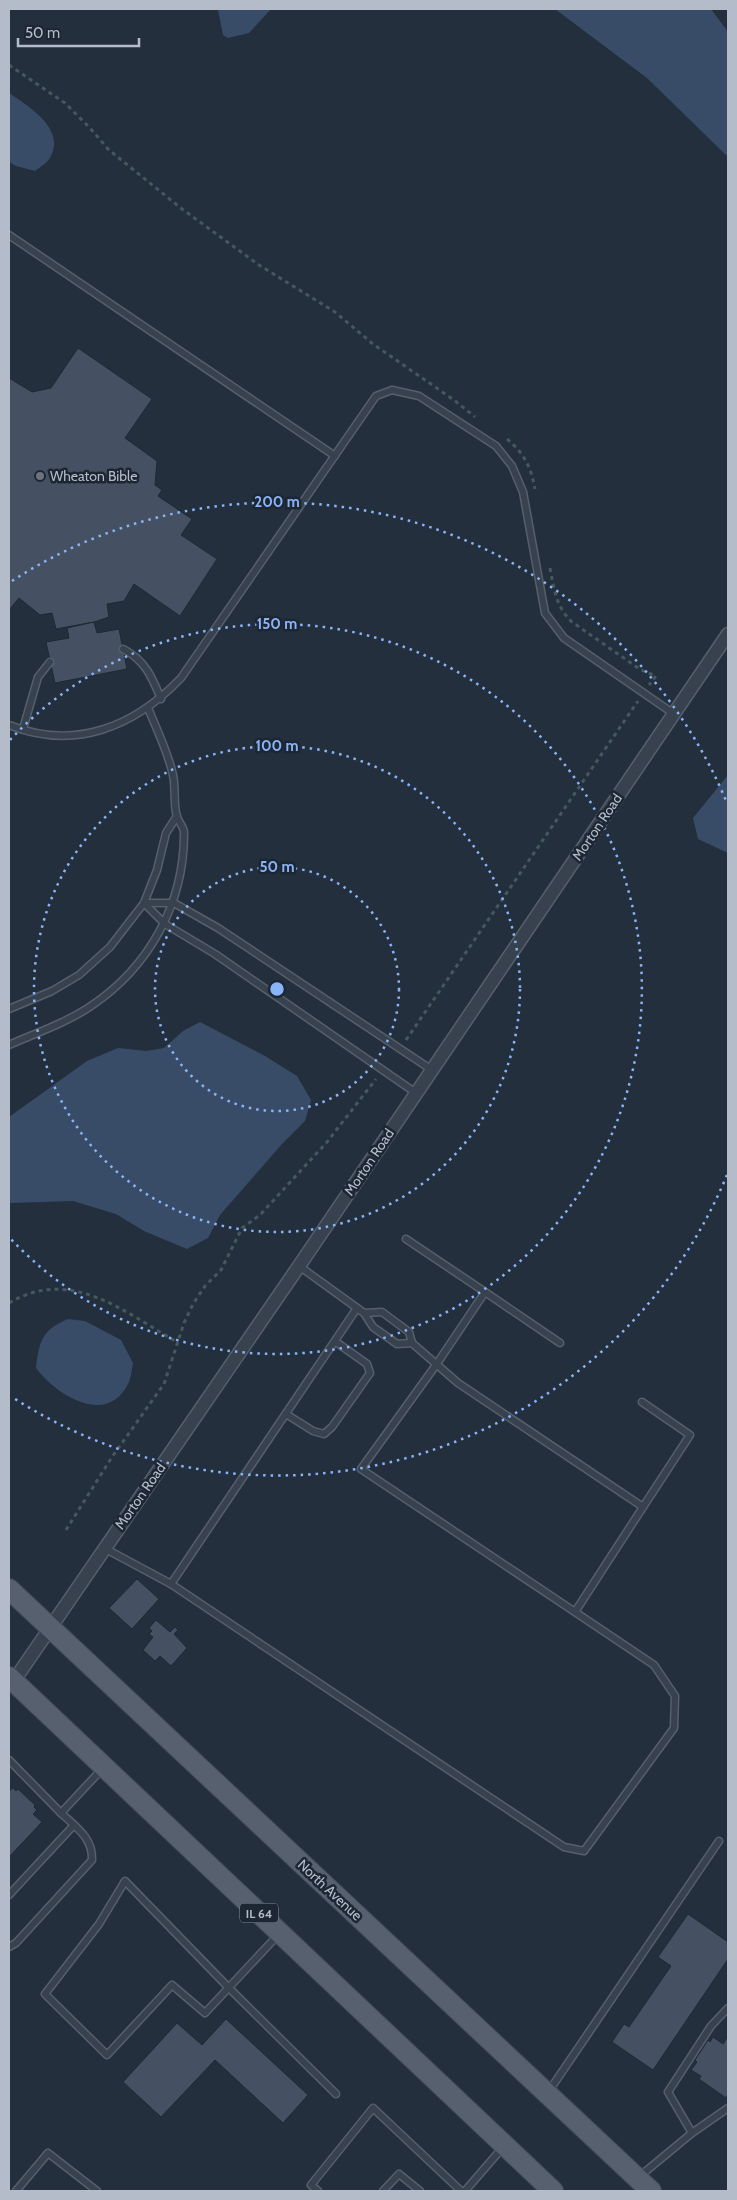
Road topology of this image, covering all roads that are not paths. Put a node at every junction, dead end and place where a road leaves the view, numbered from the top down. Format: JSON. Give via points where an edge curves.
{"nodes":[{"id":1,"x":9,"y":235,"type":"edge"},
{"id":2,"x":335,"y":456,"type":"junction"},
{"id":3,"x":728,"y":634,"type":"edge"},
{"id":4,"x":123,"y":649,"type":"dead end"},
{"id":5,"x":50,"y":662,"type":"dead end"},
{"id":6,"x":161,"y":699,"type":"junction"},
{"id":7,"x":148,"y":708,"type":"junction"},
{"id":8,"x":674,"y":714,"type":"junction"},
{"id":9,"x":9,"y":725,"type":"edge"},
{"id":10,"x":23,"y":729,"type":"junction"},
{"id":11,"x":177,"y":816,"type":"junction"},
{"id":12,"x":144,"y":903,"type":"junction"},
{"id":13,"x":174,"y":904,"type":"junction"},
{"id":14,"x":165,"y":924,"type":"junction"},
{"id":15,"x":9,"y":1009,"type":"edge"},
{"id":16,"x":9,"y":1045,"type":"edge"},
{"id":17,"x":432,"y":1070,"type":"junction"},
{"id":18,"x":416,"y":1093,"type":"junction"},
{"id":19,"x":406,"y":1239,"type":"dead end"},
{"id":20,"x":299,"y":1266,"type":"junction"},
{"id":21,"x":484,"y":1292,"type":"junction"},
{"id":22,"x":357,"y":1308,"type":"junction"},
{"id":23,"x":364,"y":1313,"type":"junction"},
{"id":24,"x":336,"y":1342,"type":"junction"},
{"id":25,"x":560,"y":1343,"type":"dead end"},
{"id":26,"x":412,"y":1344,"type":"junction"},
{"id":27,"x":436,"y":1365,"type":"junction"},
{"id":28,"x":642,"y":1402,"type":"dead end"},
{"id":29,"x":286,"y":1414,"type":"junction"},
{"id":30,"x":643,"y":1507,"type":"junction"},
{"id":31,"x":104,"y":1548,"type":"junction"},
{"id":32,"x":171,"y":1584,"type":"junction"},
{"id":33,"x":9,"y":1589,"type":"edge"},
{"id":34,"x":575,"y":1612,"type":"junction"},
{"id":35,"x":49,"y":1627,"type":"junction"},
{"id":36,"x":10,"y":1682,"type":"edge"},
{"id":37,"x":9,"y":1760,"type":"edge"},
{"id":38,"x":104,"y":1767,"type":"junction"},
{"id":39,"x":61,"y":1813,"type":"junction"},
{"id":40,"x":74,"y":1825,"type":"junction"},
{"id":41,"x":719,"y":1841,"type":"dead end"},
{"id":42,"x":9,"y":1895,"type":"edge"},
{"id":43,"x":280,"y":1933,"type":"junction"},
{"id":44,"x":9,"y":1947,"type":"edge"},
{"id":45,"x":229,"y":1988,"type":"junction"},
{"id":46,"x":728,"y":2008,"type":"edge"},
{"id":47,"x":336,"y":2094,"type":"dead end"},
{"id":48,"x":547,"y":2094,"type":"junction"},
{"id":49,"x":728,"y":2108,"type":"edge"},
{"id":50,"x":692,"y":2133,"type":"junction"},
{"id":51,"x":504,"y":2145,"type":"junction"},
{"id":52,"x":644,"y":2185,"type":"edge"},
{"id":53,"x":16,"y":2191,"type":"edge"},
{"id":54,"x":97,"y":2191,"type":"edge"},
{"id":55,"x":318,"y":2191,"type":"edge"},
{"id":56,"x":384,"y":2191,"type":"edge"},
{"id":57,"x":420,"y":2191,"type":"edge"},
{"id":58,"x":463,"y":2191,"type":"edge"},
{"id":59,"x":553,"y":2191,"type":"edge"}],
"edges":[{"from":1,"to":2,"type":"lane"},
{"from":2,"to":6,"type":"lane","via":[[181,678]]},
{"from":2,"to":8,"type":"lane","via":[[376,396],[392,390],[420,396],[496,446],[512,466],[523,492],[545,613],[564,638]]},
{"from":3,"to":8,"type":"street","name":"Morton Road"},
{"from":4,"to":6,"type":"lane","via":[[148,670]]},
{"from":5,"to":10,"type":"lane","via":[[38,678]]},
{"from":6,"to":7,"type":"lane"},
{"from":7,"to":10,"type":"lane","via":[[109,728],[76,736],[47,735]]},
{"from":7,"to":11,"type":"lane","via":[[167,753]]},
{"from":8,"to":17,"type":"street","name":"Morton Road"},
{"from":9,"to":10,"type":"lane"},
{"from":11,"to":12,"type":"lane","via":[[166,833],[157,870]]},
{"from":11,"to":13,"type":"lane","via":[[185,831]]},
{"from":12,"to":13,"type":"lane"},
{"from":12,"to":14,"type":"lane"},
{"from":12,"to":15,"type":"lane","via":[[110,947],[79,975],[52,991]]},
{"from":13,"to":14,"type":"lane"},
{"from":13,"to":17,"type":"lane","via":[[218,928]]},
{"from":14,"to":16,"type":"lane","via":[[148,953],[118,986],[62,1022]]},
{"from":14,"to":18,"type":"lane","via":[[215,954]]},
{"from":17,"to":18,"type":"street","name":"Morton Road"},
{"from":18,"to":20,"type":"street","name":"Morton Road"},
{"from":19,"to":21,"type":"lane"},
{"from":20,"to":22,"type":"lane"},
{"from":20,"to":31,"type":"street","name":"Morton Road"},
{"from":21,"to":25,"type":"lane"},
{"from":21,"to":27,"type":"lane"},
{"from":22,"to":23,"type":"lane"},
{"from":22,"to":24,"type":"lane"},
{"from":23,"to":26,"type":"lane","via":[[373,1327],[398,1344]]},
{"from":23,"to":26,"type":"lane","via":[[382,1312],[409,1332]]},
{"from":24,"to":29,"type":"lane"},
{"from":24,"to":29,"type":"lane","via":[[367,1364],[370,1373],[324,1434]]},
{"from":26,"to":27,"type":"lane"},
{"from":27,"to":30,"type":"lane"},
{"from":27,"to":34,"type":"lane","via":[[361,1469]]},
{"from":28,"to":30,"type":"lane","via":[[690,1435]]},
{"from":29,"to":32,"type":"lane"},
{"from":30,"to":34,"type":"lane"},
{"from":31,"to":32,"type":"lane"},
{"from":31,"to":35,"type":"street","name":"Morton Road"},
{"from":32,"to":34,"type":"lane","via":[[564,1847],[584,1851],[674,1728],[675,1696],[654,1665]]},
{"from":33,"to":35,"type":"main road","name":"North Avenue"},
{"from":35,"to":36,"type":"street","name":"Morton Road"},
{"from":35,"to":48,"type":"main road","name":"North Avenue"},
{"from":36,"to":38,"type":"main road","number":"IL 64"},
{"from":37,"to":39,"type":"lane"},
{"from":38,"to":39,"type":"lane"},
{"from":38,"to":43,"type":"main road","number":"IL 64"},
{"from":39,"to":40,"type":"lane"},
{"from":40,"to":42,"type":"lane"},
{"from":40,"to":44,"type":"lane","via":[[92,1848],[92,1860]]},
{"from":41,"to":48,"type":"lane"},
{"from":43,"to":45,"type":"lane"},
{"from":43,"to":51,"type":"main road","number":"IL 64"},
{"from":45,"to":45,"type":"lane","via":[[205,2013],[172,1985],[107,2055],[45,1994],[99,1924],[125,1881]]},
{"from":45,"to":47,"type":"lane"},
{"from":46,"to":50,"type":"lane","via":[[712,2026],[668,2092]]},
{"from":48,"to":52,"type":"main road","name":"North Avenue"},
{"from":49,"to":50,"type":"lane"},
{"from":50,"to":52,"type":"lane"},
{"from":51,"to":58,"type":"lane"},
{"from":51,"to":59,"type":"main road","number":"IL 64"},
{"from":53,"to":54,"type":"lane","via":[[48,2153]]},
{"from":55,"to":58,"type":"lane","via":[[311,2185],[373,2108]]},
{"from":56,"to":57,"type":"lane","via":[[399,2174]]}]}
